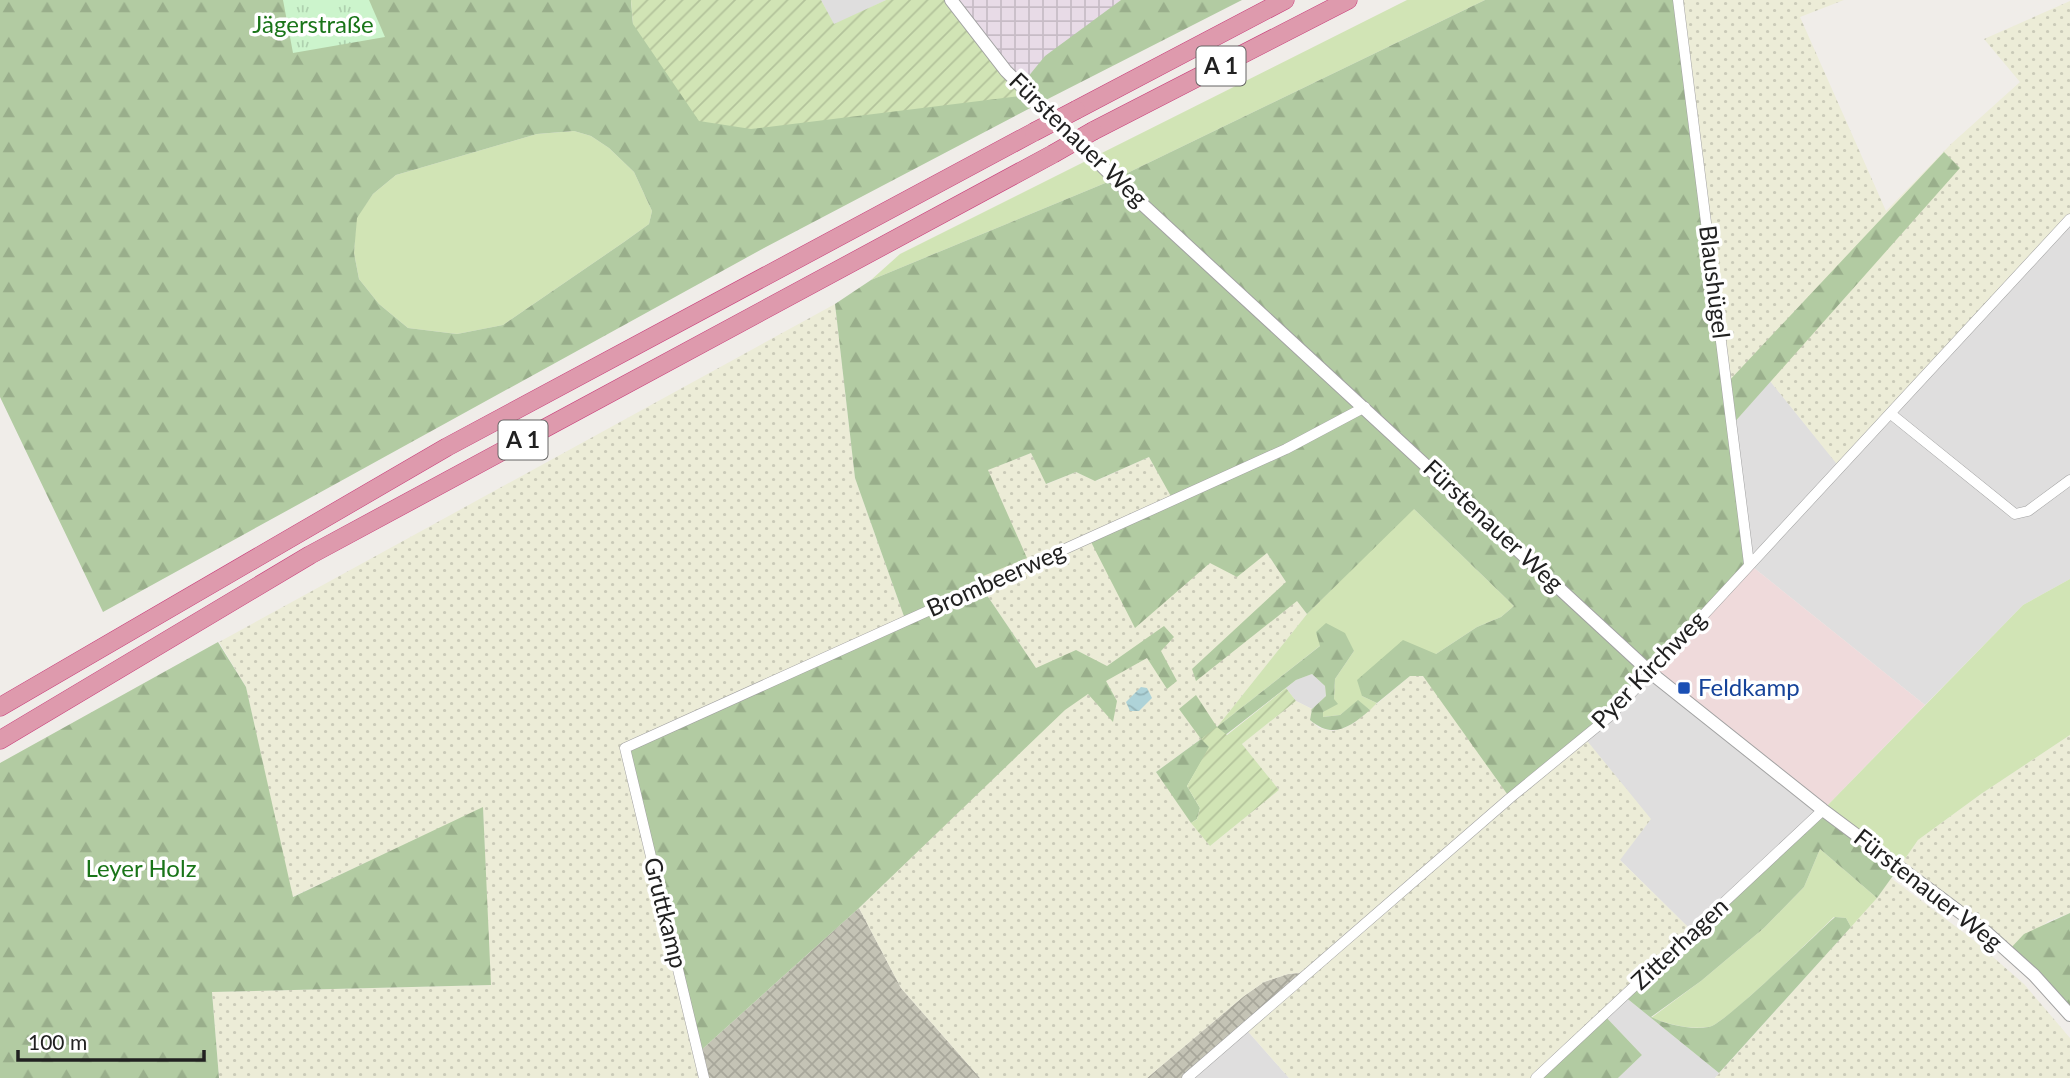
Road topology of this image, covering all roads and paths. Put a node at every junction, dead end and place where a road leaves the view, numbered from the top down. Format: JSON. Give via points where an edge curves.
{"nodes":[{"id":1,"x":951,"y":0,"type":"edge"},
{"id":2,"x":1285,"y":0,"type":"edge"},
{"id":3,"x":1348,"y":0,"type":"edge"},
{"id":4,"x":1678,"y":0,"type":"edge"},
{"id":5,"x":2070,"y":219,"type":"edge"},
{"id":6,"x":1365,"y":407,"type":"junction"},
{"id":7,"x":1891,"y":414,"type":"junction"},
{"id":8,"x":2070,"y":481,"type":"edge"},
{"id":9,"x":1749,"y":564,"type":"junction"},
{"id":10,"x":1651,"y":673,"type":"junction"},
{"id":11,"x":0,"y":707,"type":"edge"},
{"id":12,"x":0,"y":740,"type":"edge"},
{"id":13,"x":625,"y":748,"type":"joint"},
{"id":14,"x":1823,"y":810,"type":"junction"},
{"id":15,"x":2070,"y":1015,"type":"edge"},
{"id":16,"x":704,"y":1078,"type":"edge"},
{"id":17,"x":1187,"y":1078,"type":"edge"},
{"id":18,"x":1536,"y":1078,"type":"edge"}],
"edges":[{"from":1,"to":6,"type":"street","name":"Fürstenauer Weg","via":[[1006,71],[1115,179]]},
{"from":2,"to":11,"type":"highway","number":"A 1","bridge":true,"via":[[447,447]]},
{"from":3,"to":12,"type":"highway","number":"A 1","bridge":true,"via":[[1093,131],[310,555]]},
{"from":4,"to":9,"type":"street","name":"Blaushügel"},
{"from":5,"to":7,"type":"street","name":"Pyer Kirchweg"},
{"from":6,"to":10,"type":"street","name":"Fürstenauer Weg"},
{"from":6,"to":13,"type":"street","name":"Brombeerweg","via":[[1273,455]]},
{"from":7,"to":8,"type":"street","via":[[2015,514]]},
{"from":7,"to":9,"type":"street","name":"Pyer Kirchweg"},
{"from":9,"to":10,"type":"street","name":"Pyer Kirchweg"},
{"from":10,"to":14,"type":"street","name":"Fürstenauer Weg"},
{"from":10,"to":17,"type":"street","name":"Pyer Kirchweg","via":[[1610,716]]},
{"from":13,"to":16,"type":"street","name":"Gruttkamp"},
{"from":14,"to":15,"type":"street","name":"Fürstenauer Weg","via":[[1986,931],[2035,975]]},
{"from":14,"to":18,"type":"street","name":"Zitterhagen"}]}
